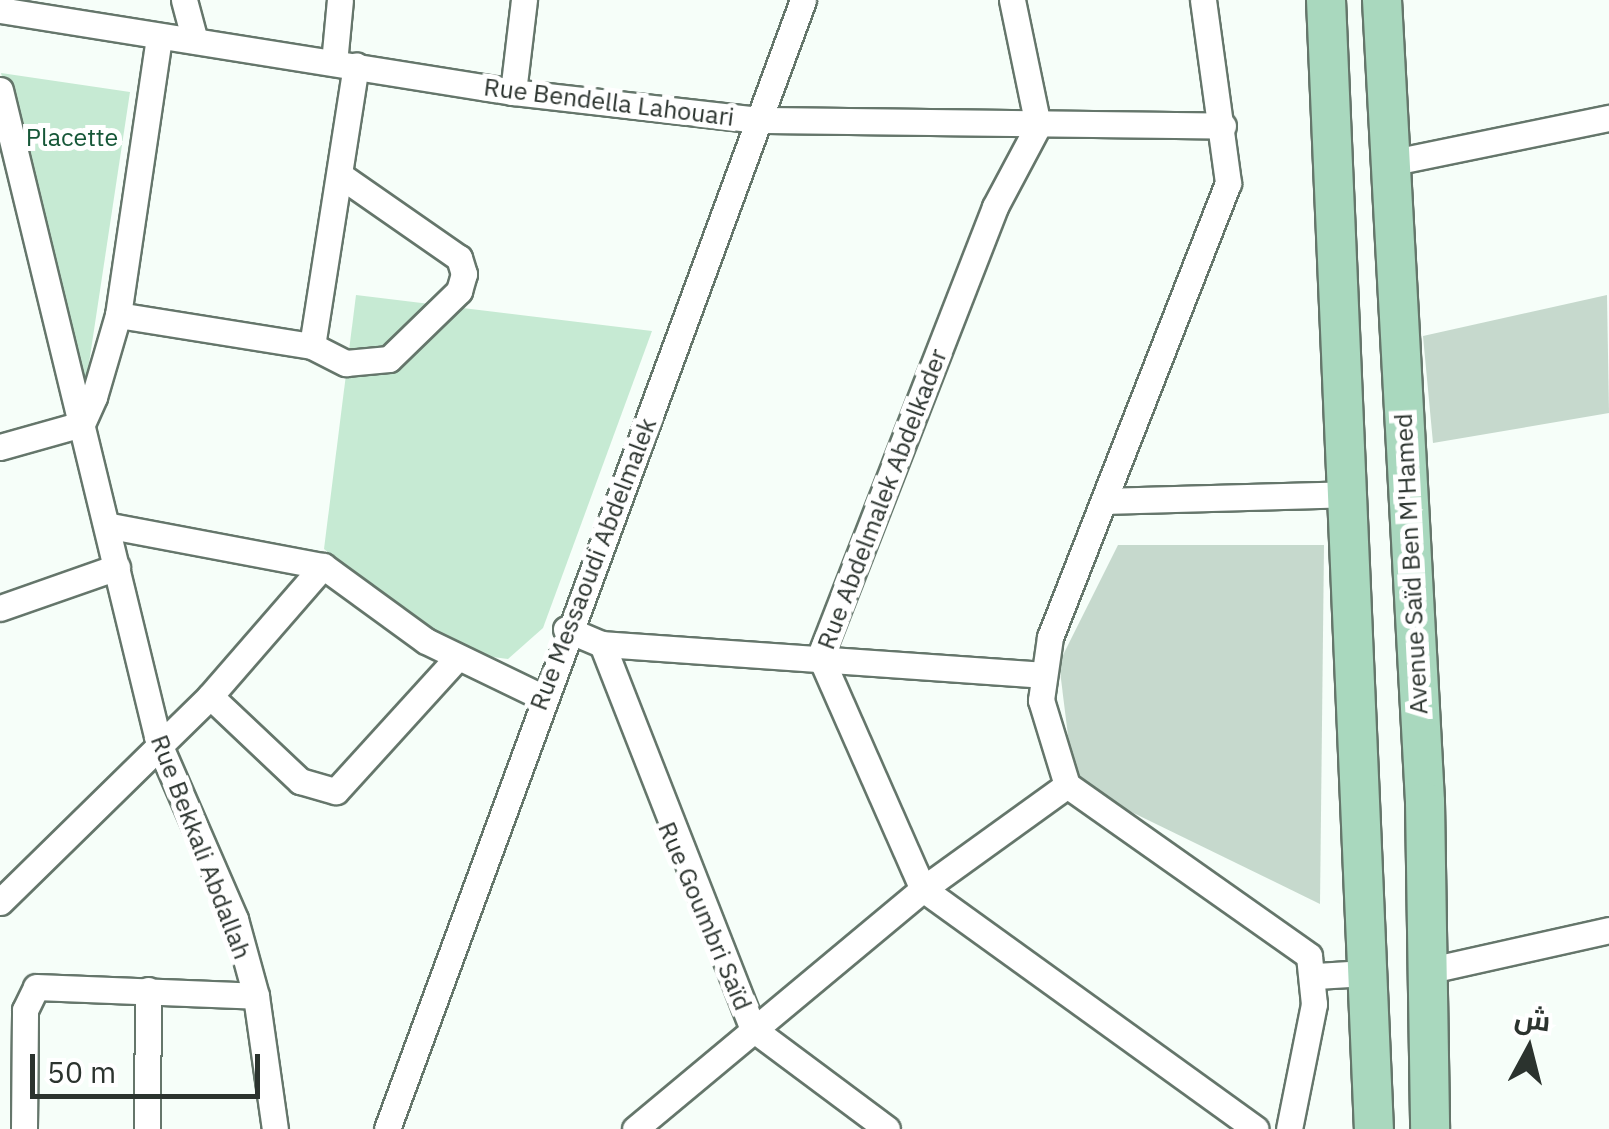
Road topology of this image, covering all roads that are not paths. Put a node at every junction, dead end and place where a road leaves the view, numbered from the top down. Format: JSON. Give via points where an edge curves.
{"nodes":[{"id":1,"x":184,"y":0,"type":"edge"},
{"id":2,"x":340,"y":0,"type":"edge"},
{"id":3,"x":524,"y":0,"type":"edge"},
{"id":4,"x":803,"y":0,"type":"edge"},
{"id":5,"x":1012,"y":0,"type":"edge"},
{"id":6,"x":1204,"y":0,"type":"edge"},
{"id":7,"x":1326,"y":0,"type":"edge"},
{"id":8,"x":1382,"y":0,"type":"edge"},
{"id":9,"x":0,"y":10,"type":"edge"},
{"id":10,"x":159,"y":38,"type":"junction"},
{"id":11,"x":196,"y":40,"type":"junction"},
{"id":12,"x":345,"y":64,"type":"junction"},
{"id":13,"x":0,"y":90,"type":"edge"},
{"id":14,"x":513,"y":92,"type":"junction"},
{"id":15,"x":1609,"y":118,"type":"edge"},
{"id":16,"x":759,"y":120,"type":"junction"},
{"id":17,"x":1038,"y":126,"type":"junction"},
{"id":18,"x":1223,"y":126,"type":"junction"},
{"id":19,"x":1389,"y":162,"type":"junction"},
{"id":20,"x":340,"y":176,"type":"junction"},
{"id":21,"x":118,"y":315,"type":"junction"},
{"id":22,"x":312,"y":346,"type":"junction"},
{"id":23,"x":82,"y":424,"type":"junction"},
{"id":24,"x":0,"y":447,"type":"edge"},
{"id":25,"x":1352,"y":494,"type":"junction"},
{"id":26,"x":1106,"y":501,"type":"junction"},
{"id":27,"x":111,"y":526,"type":"junction"},
{"id":28,"x":323,"y":566,"type":"junction"},
{"id":29,"x":117,"y":568,"type":"junction"},
{"id":30,"x":0,"y":608,"type":"edge"},
{"id":31,"x":566,"y":629,"type":"junction"},
{"id":32,"x":602,"y":644,"type":"junction"},
{"id":33,"x":820,"y":656,"type":"junction"},
{"id":34,"x":457,"y":658,"type":"junction"},
{"id":35,"x":1040,"y":675,"type":"junction"},
{"id":36,"x":210,"y":696,"type":"junction"},
{"id":37,"x":540,"y":696,"type":"junction"},
{"id":38,"x":159,"y":744,"type":"junction"},
{"id":39,"x":1068,"y":785,"type":"junction"},
{"id":40,"x":923,"y":890,"type":"junction"},
{"id":41,"x":0,"y":902,"type":"edge"},
{"id":42,"x":1609,"y":930,"type":"edge"},
{"id":43,"x":1426,"y":971,"type":"junction"},
{"id":44,"x":1366,"y":973,"type":"junction"},
{"id":45,"x":1316,"y":976,"type":"junction"},
{"id":46,"x":148,"y":990,"type":"junction"},
{"id":47,"x":256,"y":996,"type":"junction"},
{"id":48,"x":753,"y":1029,"type":"junction"},
{"id":49,"x":24,"y":1129,"type":"edge"},
{"id":50,"x":147,"y":1129,"type":"edge"},
{"id":51,"x":275,"y":1129,"type":"edge"},
{"id":52,"x":387,"y":1129,"type":"edge"},
{"id":53,"x":635,"y":1129,"type":"edge"},
{"id":54,"x":887,"y":1129,"type":"edge"},
{"id":55,"x":1256,"y":1129,"type":"edge"},
{"id":56,"x":1288,"y":1129,"type":"edge"},
{"id":57,"x":1374,"y":1129,"type":"edge"},
{"id":58,"x":1430,"y":1129,"type":"edge"}],
"edges":[{"from":1,"to":11,"type":"street"},
{"from":2,"to":12,"type":"street"},
{"from":3,"to":14,"type":"street"},
{"from":4,"to":16,"type":"street","name":"Rue Messaoudi Abdelmalek"},
{"from":5,"to":17,"type":"street"},
{"from":6,"to":18,"type":"street"},
{"from":7,"to":25,"type":"main road"},
{"from":8,"to":19,"type":"main road","name":"Avenue Saïd Ben M'Hamed"},
{"from":9,"to":10,"type":"street","name":"Rue Bendella Lahouari"},
{"from":10,"to":11,"type":"street","name":"Rue Bendella Lahouari"},
{"from":10,"to":21,"type":"street"},
{"from":11,"to":12,"type":"street","name":"Rue Bendella Lahouari"},
{"from":12,"to":14,"type":"street","name":"Rue Bendella Lahouari"},
{"from":12,"to":20,"type":"street"},
{"from":13,"to":23,"type":"street","name":"Rue Bekkali Abdallah"},
{"from":14,"to":16,"type":"street","name":"Rue Bendella Lahouari"},
{"from":15,"to":19,"type":"street"},
{"from":16,"to":17,"type":"street","name":"Rue Bendella Lahouari"},
{"from":16,"to":31,"type":"street","name":"Rue Messaoudi Abdelmalek"},
{"from":17,"to":18,"type":"street","name":"Rue Bendella Lahouari"},
{"from":17,"to":33,"type":"street","name":"Rue Abdelmalek Abdelkader","via":[[995,208]]},
{"from":18,"to":26,"type":"street","via":[[1228,183],[1216,227]]},
{"from":19,"to":43,"type":"main road","name":"Avenue Saïd Ben M'Hamed"},
{"from":20,"to":22,"type":"street"},
{"from":20,"to":22,"type":"street","via":[[459,258],[464,274],[459,292],[389,359],[346,363]]},
{"from":21,"to":22,"type":"street"},
{"from":21,"to":23,"type":"street"},
{"from":23,"to":24,"type":"street"},
{"from":23,"to":27,"type":"street","name":"Rue Bekkali Abdallah"},
{"from":25,"to":26,"type":"street"},
{"from":25,"to":44,"type":"main road"},
{"from":26,"to":35,"type":"street"},
{"from":27,"to":28,"type":"street"},
{"from":27,"to":29,"type":"street","name":"Rue Bekkali Abdallah"},
{"from":28,"to":34,"type":"street"},
{"from":28,"to":36,"type":"street"},
{"from":29,"to":30,"type":"street"},
{"from":29,"to":38,"type":"street","name":"Rue Bekkali Abdallah"},
{"from":31,"to":32,"type":"street"},
{"from":31,"to":37,"type":"street","name":"Rue Messaoudi Abdelmalek"},
{"from":32,"to":33,"type":"street"},
{"from":32,"to":48,"type":"street","name":"Rue Goumbri Saïd"},
{"from":33,"to":35,"type":"street"},
{"from":33,"to":40,"type":"street","name":"Rue Abdelmalek Abdelkader"},
{"from":34,"to":36,"type":"street","via":[[336,791],[300,781]]},
{"from":34,"to":37,"type":"street"},
{"from":35,"to":39,"type":"street"},
{"from":36,"to":38,"type":"street"},
{"from":37,"to":52,"type":"street","name":"Rue Messaoudi Abdelmalek"},
{"from":38,"to":41,"type":"street"},
{"from":38,"to":47,"type":"street","name":"Rue Bekkali Abdallah","via":[[235,919]]},
{"from":39,"to":40,"type":"street"},
{"from":39,"to":45,"type":"street","via":[[1280,928]]},
{"from":40,"to":48,"type":"street"},
{"from":40,"to":55,"type":"street"},
{"from":42,"to":43,"type":"street"},
{"from":43,"to":58,"type":"main road","name":"Avenue Saïd Ben M'Hamed"},
{"from":44,"to":45,"type":"street"},
{"from":44,"to":57,"type":"main road"},
{"from":45,"to":56,"type":"street"},
{"from":46,"to":47,"type":"street"},
{"from":46,"to":49,"type":"street","via":[[36,987],[24,1010]]},
{"from":46,"to":50,"type":"street"},
{"from":47,"to":51,"type":"street","name":"Rue Bekkali Abdallah"},
{"from":48,"to":53,"type":"street"},
{"from":48,"to":54,"type":"street","name":"Rue Goumbri Saïd"}]}
